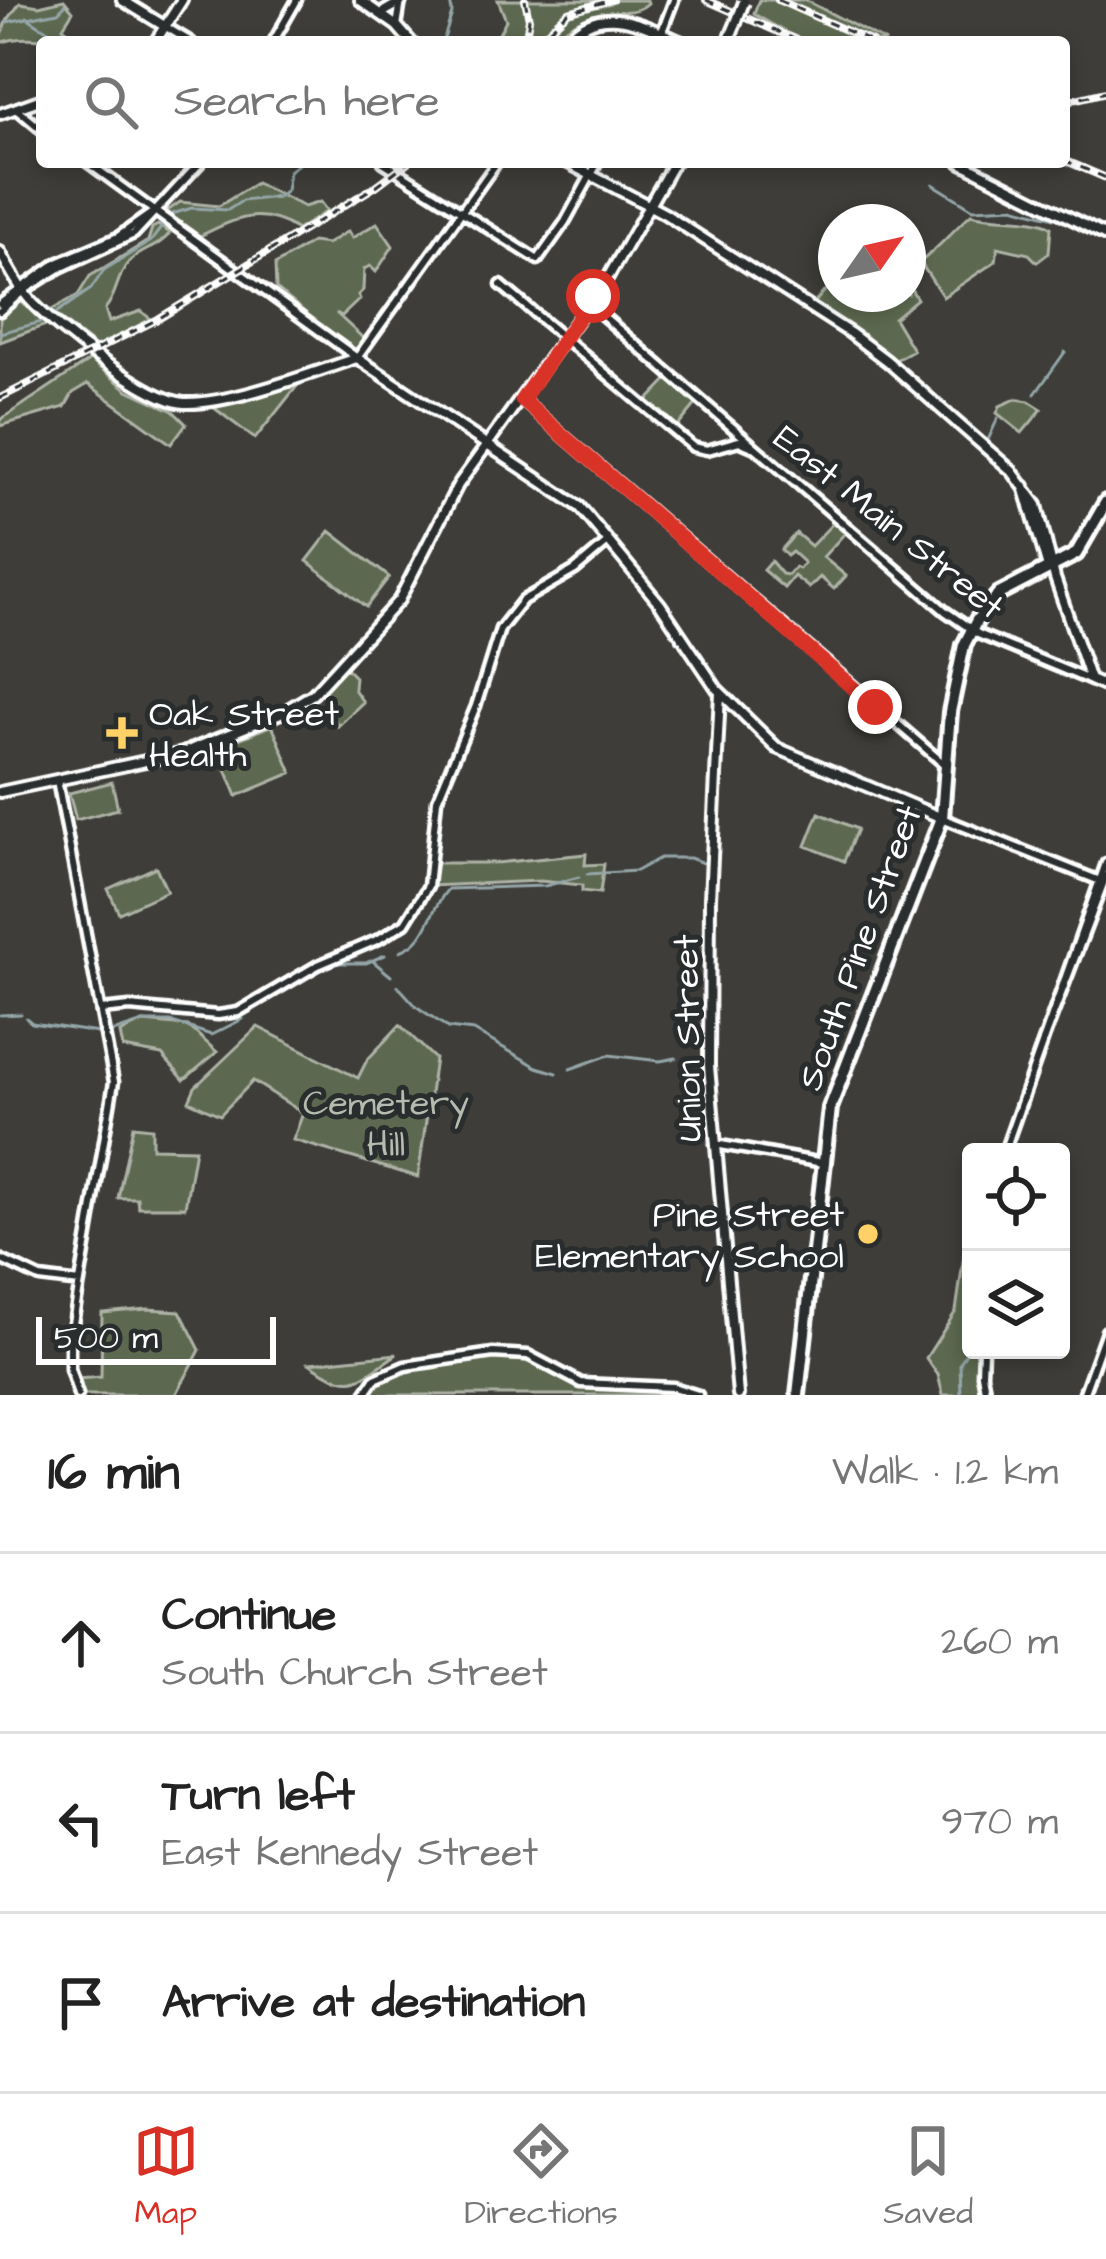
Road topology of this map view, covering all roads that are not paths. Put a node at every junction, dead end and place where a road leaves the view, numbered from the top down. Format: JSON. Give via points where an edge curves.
{"nodes":[{"id":1,"x":122,"y":0,"type":"edge"},
{"id":2,"x":182,"y":0,"type":"edge"},
{"id":3,"x":296,"y":0,"type":"edge"},
{"id":4,"x":360,"y":0,"type":"edge"},
{"id":5,"x":674,"y":0,"type":"edge"},
{"id":6,"x":401,"y":1,"type":"edge"},
{"id":7,"x":744,"y":1,"type":"edge"},
{"id":8,"x":378,"y":13,"type":"junction"},
{"id":9,"x":397,"y":26,"type":"junction"},
{"id":10,"x":166,"y":27,"type":"junction"},
{"id":11,"x":159,"y":36,"type":"edge"},
{"id":12,"x":181,"y":36,"type":"edge"},
{"id":13,"x":276,"y":36,"type":"edge"},
{"id":14,"x":406,"y":36,"type":"edge"},
{"id":15,"x":573,"y":36,"type":"edge"},
{"id":16,"x":657,"y":36,"type":"edge"},
{"id":17,"x":661,"y":36,"type":"edge"},
{"id":18,"x":731,"y":36,"type":"edge"},
{"id":19,"x":36,"y":102,"type":"edge"},
{"id":20,"x":17,"y":110,"type":"junction"},
{"id":21,"x":0,"y":114,"type":"edge"},
{"id":22,"x":36,"y":125,"type":"edge"},
{"id":23,"x":94,"y":168,"type":"edge"},
{"id":24,"x":195,"y":168,"type":"edge"},
{"id":25,"x":389,"y":168,"type":"edge"},
{"id":26,"x":493,"y":168,"type":"edge"},
{"id":27,"x":578,"y":168,"type":"edge"},
{"id":28,"x":595,"y":168,"type":"edge"},
{"id":29,"x":671,"y":168,"type":"edge"},
{"id":30,"x":972,"y":168,"type":"edge"},
{"id":31,"x":591,"y":175,"type":"junction"},
{"id":32,"x":651,"y":206,"type":"junction"},
{"id":33,"x":155,"y":212,"type":"junction"},
{"id":34,"x":462,"y":214,"type":"junction"},
{"id":35,"x":1106,"y":236,"type":"edge"},
{"id":36,"x":0,"y":252,"type":"edge"},
{"id":37,"x":501,"y":285,"type":"dead end"},
{"id":38,"x":21,"y":288,"type":"junction"},
{"id":39,"x":588,"y":303,"type":"junction"},
{"id":40,"x":0,"y":308,"type":"edge"},
{"id":41,"x":563,"y":335,"type":"junction"},
{"id":42,"x":356,"y":358,"type":"junction"},
{"id":43,"x":522,"y":400,"type":"junction"},
{"id":44,"x":714,"y":412,"type":"junction"},
{"id":45,"x":737,"y":441,"type":"junction"},
{"id":46,"x":486,"y":447,"type":"junction"},
{"id":47,"x":765,"y":456,"type":"junction"},
{"id":48,"x":1106,"y":502,"type":"edge"},
{"id":49,"x":1106,"y":513,"type":"edge"},
{"id":50,"x":608,"y":542,"type":"junction"},
{"id":51,"x":1051,"y":572,"type":"junction"},
{"id":52,"x":974,"y":631,"type":"junction"},
{"id":53,"x":1090,"y":680,"type":"junction"},
{"id":54,"x":1106,"y":687,"type":"edge"},
{"id":55,"x":719,"y":692,"type":"junction"},
{"id":56,"x":945,"y":765,"type":"junction"},
{"id":57,"x":57,"y":780,"type":"junction"},
{"id":58,"x":0,"y":792,"type":"edge"},
{"id":59,"x":942,"y":818,"type":"junction"},
{"id":60,"x":1106,"y":862,"type":"edge"},
{"id":61,"x":1103,"y":880,"type":"edge"},
{"id":62,"x":101,"y":1010,"type":"junction"},
{"id":63,"x":1007,"y":1143,"type":"edge"},
{"id":64,"x":715,"y":1144,"type":"junction"},
{"id":65,"x":823,"y":1163,"type":"junction"},
{"id":66,"x":0,"y":1259,"type":"edge"},
{"id":67,"x":80,"y":1283,"type":"junction"},
{"id":68,"x":1106,"y":1331,"type":"edge"},
{"id":69,"x":984,"y":1359,"type":"edge"},
{"id":70,"x":78,"y":1395,"type":"edge"},
{"id":71,"x":364,"y":1395,"type":"edge"},
{"id":72,"x":698,"y":1395,"type":"edge"},
{"id":73,"x":735,"y":1395,"type":"edge"},
{"id":74,"x":798,"y":1395,"type":"edge"},
{"id":75,"x":986,"y":1395,"type":"edge"},
{"id":76,"x":1082,"y":1395,"type":"edge"}],
"edges":[{"from":1,"to":10,"type":"main road"},
{"from":2,"to":10,"type":"main road"},
{"from":3,"to":13,"type":"street"},
{"from":4,"to":8,"type":"main road"},
{"from":5,"to":17,"type":"street"},
{"from":6,"to":8,"type":"main road"},
{"from":6,"to":9,"type":"street"},
{"from":7,"to":18,"type":"main road","bridge":true},
{"from":8,"to":9,"type":"main road"},
{"from":9,"to":14,"type":"main road"},
{"from":10,"to":11,"type":"main road"},
{"from":10,"to":12,"type":"street"},
{"from":15,"to":16,"type":"main road","via":[[610,16]]},
{"from":19,"to":20,"type":"main road"},
{"from":20,"to":21,"type":"main road"},
{"from":20,"to":22,"type":"street"},
{"from":23,"to":33,"type":"street"},
{"from":24,"to":33,"type":"street"},
{"from":25,"to":34,"type":"street"},
{"from":26,"to":34,"type":"street"},
{"from":27,"to":31,"type":"main road"},
{"from":28,"to":31,"type":"street"},
{"from":29,"to":32,"type":"main road"},
{"from":30,"to":35,"type":"main road"},
{"from":31,"to":32,"type":"main road"},
{"from":31,"to":34,"type":"street","via":[[538,260]]},
{"from":32,"to":39,"type":"main road"},
{"from":32,"to":51,"type":"main road","via":[[887,361],[1004,463],[1023,485]]},
{"from":33,"to":38,"type":"street","via":[[122,242]]},
{"from":33,"to":42,"type":"street"},
{"from":34,"to":42,"type":"street"},
{"from":36,"to":38,"type":"main road"},
{"from":37,"to":41,"type":"street"},
{"from":38,"to":40,"type":"street"},
{"from":38,"to":42,"type":"main road","via":[[141,386],[175,402],[208,401]]},
{"from":39,"to":41,"type":"main road"},
{"from":39,"to":44,"type":"street","name":"East Main Street"},
{"from":41,"to":43,"type":"main road"},
{"from":41,"to":45,"type":"street","via":[[688,444],[704,450]]},
{"from":42,"to":46,"type":"main road"},
{"from":43,"to":46,"type":"main road"},
{"from":43,"to":56,"type":"street"},
{"from":44,"to":45,"type":"street","name":"East Main Street"},
{"from":44,"to":47,"type":"street","name":"East Main Street"},
{"from":45,"to":47,"type":"street"},
{"from":46,"to":50,"type":"main road","via":[[576,503]]},
{"from":46,"to":57,"type":"main road","via":[[400,600],[308,698],[183,753]]},
{"from":47,"to":52,"type":"street","name":"East Main Street"},
{"from":48,"to":51,"type":"highway","via":[[1076,554]]},
{"from":49,"to":51,"type":"highway","via":[[1081,557]]},
{"from":50,"to":55,"type":"main road"},
{"from":50,"to":62,"type":"street","via":[[523,600],[500,628],[439,792],[428,886],[405,923],[238,1012]]},
{"from":51,"to":52,"type":"highway","name":"South Pine Street","via":[[1003,591]]},
{"from":51,"to":53,"type":"main road"},
{"from":52,"to":53,"type":"street","name":"East Main Street"},
{"from":52,"to":56,"type":"highway","name":"South Pine Street","via":[[951,706]]},
{"from":53,"to":54,"type":"main road","name":"East Main Street"},
{"from":55,"to":59,"type":"main road","via":[[784,752]]},
{"from":55,"to":64,"type":"main road","name":"Union Street","via":[[710,899]]},
{"from":56,"to":59,"type":"highway","name":"South Pine Street"},
{"from":57,"to":58,"type":"main road"},
{"from":57,"to":62,"type":"street"},
{"from":59,"to":61,"type":"street"},
{"from":59,"to":65,"type":"highway","name":"South Pine Street","via":[[832,1102]]},
{"from":60,"to":61,"type":"street"},
{"from":61,"to":63,"type":"street"},
{"from":62,"to":67,"type":"street","via":[[114,1088]]},
{"from":64,"to":65,"type":"street"},
{"from":64,"to":73,"type":"main road","name":"Union Street"},
{"from":65,"to":74,"type":"highway","name":"South Pine Street"},
{"from":66,"to":67,"type":"street","via":[[40,1278]]},
{"from":67,"to":70,"type":"street","via":[[69,1355]]},
{"from":68,"to":76,"type":"street"},
{"from":69,"to":75,"type":"street"},
{"from":71,"to":72,"type":"street","via":[[378,1378],[423,1361],[485,1353],[522,1354],[581,1383]]}]}
